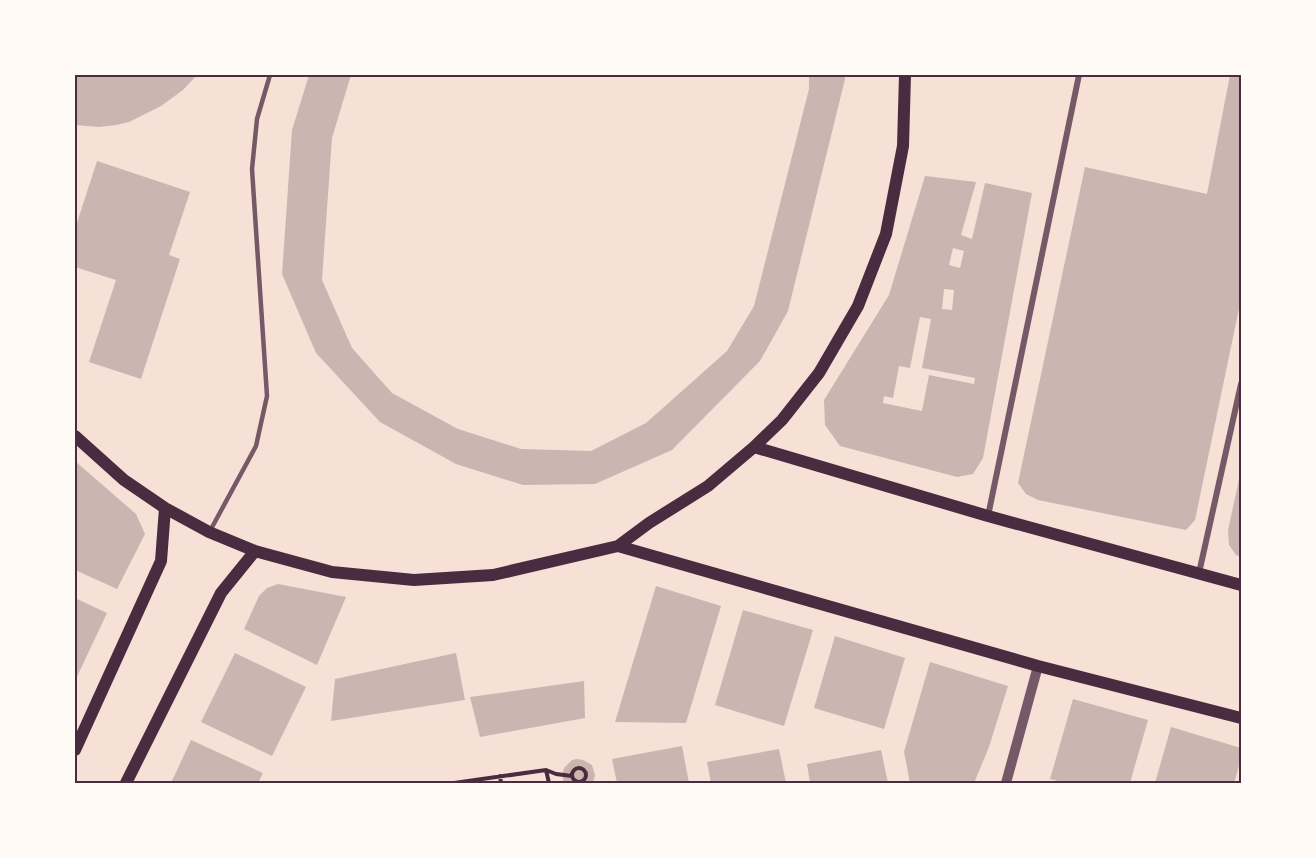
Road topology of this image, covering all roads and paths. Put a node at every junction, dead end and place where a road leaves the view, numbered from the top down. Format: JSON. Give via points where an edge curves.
{"nodes":[{"id":1,"x":270,"y":75,"type":"edge"},
{"id":2,"x":905,"y":75,"type":"edge"},
{"id":3,"x":1079,"y":75,"type":"edge"},
{"id":4,"x":1241,"y":384,"type":"edge"},
{"id":5,"x":75,"y":436,"type":"edge"},
{"id":6,"x":754,"y":447,"type":"junction"},
{"id":7,"x":165,"y":508,"type":"junction"},
{"id":8,"x":988,"y":516,"type":"junction"},
{"id":9,"x":209,"y":532,"type":"junction"},
{"id":10,"x":618,"y":546,"type":"junction"},
{"id":11,"x":255,"y":551,"type":"junction"},
{"id":12,"x":1199,"y":573,"type":"junction"},
{"id":13,"x":1241,"y":585,"type":"edge"},
{"id":14,"x":1038,"y":666,"type":"junction"},
{"id":15,"x":1241,"y":718,"type":"edge"},
{"id":16,"x":75,"y":750,"type":"edge"},
{"id":17,"x":546,"y":770,"type":"junction"},
{"id":18,"x":500,"y":776,"type":"junction"},
{"id":19,"x":572,"y":776,"type":"junction"},
{"id":20,"x":581,"y":782,"type":"edge"},
{"id":21,"x":126,"y":783,"type":"edge"},
{"id":22,"x":454,"y":783,"type":"edge"},
{"id":23,"x":501,"y":783,"type":"edge"},
{"id":24,"x":549,"y":783,"type":"edge"},
{"id":25,"x":1006,"y":783,"type":"edge"}],
"edges":[{"from":1,"to":9,"type":"lane","via":[[257,119],[252,169],[267,396],[256,446]]},
{"from":2,"to":6,"type":"main road","via":[[903,146],[886,234],[858,306],[819,373],[782,420]]},
{"from":3,"to":8,"type":"street"},
{"from":4,"to":12,"type":"street"},
{"from":5,"to":7,"type":"main road","via":[[124,480]]},
{"from":6,"to":8,"type":"main road"},
{"from":6,"to":10,"type":"main road","via":[[708,486]]},
{"from":7,"to":9,"type":"main road"},
{"from":7,"to":16,"type":"main road","via":[[161,561]]},
{"from":8,"to":12,"type":"main road"},
{"from":9,"to":11,"type":"main road"},
{"from":10,"to":11,"type":"main road","via":[[493,575],[414,580],[332,572]]},
{"from":10,"to":14,"type":"main road"},
{"from":11,"to":21,"type":"main road","via":[[221,593]]},
{"from":12,"to":13,"type":"main road"},
{"from":14,"to":15,"type":"main road"},
{"from":14,"to":25,"type":"street"},
{"from":17,"to":18,"type":"path"},
{"from":17,"to":19,"type":"path"},
{"from":17,"to":24,"type":"path"},
{"from":18,"to":22,"type":"path"},
{"from":18,"to":23,"type":"path"},
{"from":19,"to":20,"type":"path"},
{"from":19,"to":20,"type":"path","via":[[578,768],[584,770],[586,775]]}]}
